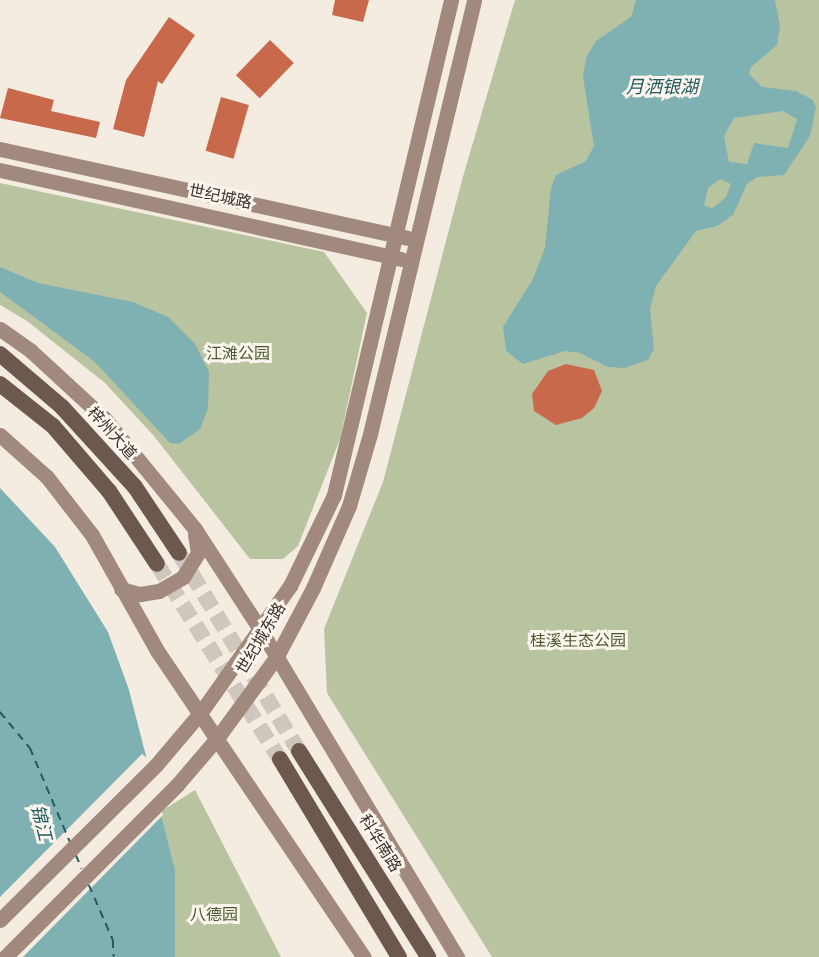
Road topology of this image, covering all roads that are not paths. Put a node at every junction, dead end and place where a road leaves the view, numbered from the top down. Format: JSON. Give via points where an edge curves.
{"nodes":[{"id":1,"x":451,"y":0,"type":"edge"},
{"id":2,"x":474,"y":0,"type":"edge"},
{"id":3,"x":0,"y":149,"type":"edge"},
{"id":4,"x":0,"y":170,"type":"edge"},
{"id":5,"x":397,"y":236,"type":"junction"},
{"id":6,"x":416,"y":240,"type":"junction"},
{"id":7,"x":392,"y":257,"type":"junction"},
{"id":8,"x":411,"y":261,"type":"junction"},
{"id":9,"x":0,"y":329,"type":"edge"},
{"id":10,"x":0,"y":354,"type":"edge"},
{"id":11,"x":0,"y":384,"type":"edge"},
{"id":12,"x":0,"y":435,"type":"edge"},
{"id":13,"x":195,"y":529,"type":"junction"},
{"id":14,"x":179,"y":553,"type":"tunnel mouth"},
{"id":15,"x":157,"y":564,"type":"tunnel mouth"},
{"id":16,"x":121,"y":590,"type":"junction"},
{"id":17,"x":260,"y":629,"type":"junction"},
{"id":18,"x":277,"y":656,"type":"junction"},
{"id":19,"x":201,"y":712,"type":"junction"},
{"id":20,"x":218,"y":738,"type":"junction"},
{"id":21,"x":299,"y":750,"type":"tunnel mouth"},
{"id":22,"x":280,"y":759,"type":"tunnel mouth"},
{"id":23,"x":0,"y":920,"type":"edge"},
{"id":24,"x":5,"y":957,"type":"edge"},
{"id":25,"x":364,"y":957,"type":"edge"},
{"id":26,"x":399,"y":957,"type":"edge"},
{"id":27,"x":428,"y":957,"type":"edge"},
{"id":28,"x":458,"y":957,"type":"edge"}],
"edges":[{"from":1,"to":5,"type":"main road"},
{"from":2,"to":6,"type":"main road"},
{"from":3,"to":5,"type":"main road","name":"世纪城路"},
{"from":4,"to":7,"type":"main road","name":"世纪城路"},
{"from":5,"to":6,"type":"main road","name":"世纪城路"},
{"from":5,"to":7,"type":"main road","name":"世纪城东路"},
{"from":6,"to":8,"type":"main road"},
{"from":7,"to":8,"type":"main road","name":"世纪城路"},
{"from":7,"to":17,"type":"main road","name":"世纪城东路","via":[[334,495],[290,586]]},
{"from":8,"to":18,"type":"main road","name":"世纪城东路","via":[[349,506]]},
{"from":9,"to":13,"type":"main road","via":[[31,351],[105,419]]},
{"from":10,"to":14,"type":"highway","name":"梓州大道","via":[[62,407],[135,487]]},
{"from":11,"to":15,"type":"highway","via":[[53,426],[109,491]]},
{"from":12,"to":16,"type":"main road","via":[[53,486],[92,535]]},
{"from":13,"to":16,"type":"main road","via":[[198,553],[183,578],[159,591],[140,594]]},
{"from":13,"to":17,"type":"main road"},
{"from":16,"to":19,"type":"main road"},
{"from":17,"to":18,"type":"main road"},
{"from":17,"to":19,"type":"main road","name":"世纪城东路"},
{"from":18,"to":20,"type":"main road","name":"世纪城东路"},
{"from":18,"to":28,"type":"main road"},
{"from":19,"to":20,"type":"main road"},
{"from":19,"to":23,"type":"main road","name":"世纪城东路","via":[[156,765]]},
{"from":20,"to":24,"type":"main road","name":"世纪城东路","via":[[177,785]]},
{"from":20,"to":25,"type":"main road"},
{"from":21,"to":27,"type":"highway","name":"科华南路"},
{"from":22,"to":26,"type":"highway"}]}
